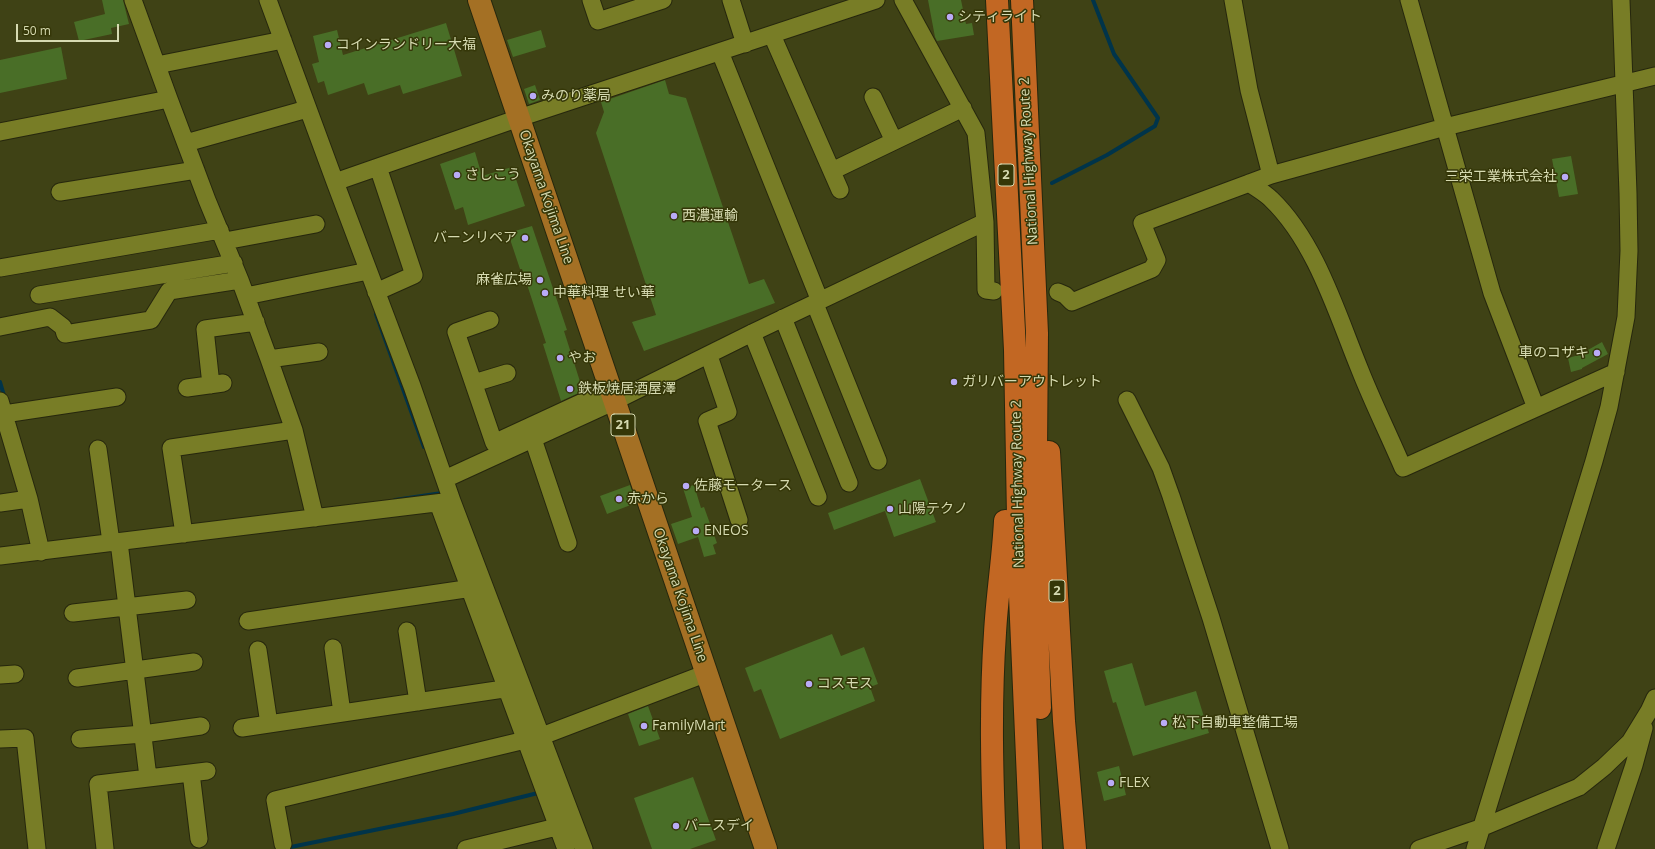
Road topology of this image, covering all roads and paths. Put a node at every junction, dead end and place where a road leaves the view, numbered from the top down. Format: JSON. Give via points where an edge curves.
{"nodes":[{"id":1,"x":133,"y":0,"type":"edge"},
{"id":2,"x":268,"y":0,"type":"edge"},
{"id":3,"x":479,"y":0,"type":"edge"},
{"id":4,"x":591,"y":0,"type":"edge"},
{"id":5,"x":662,"y":0,"type":"edge"},
{"id":6,"x":731,"y":0,"type":"edge"},
{"id":7,"x":876,"y":0,"type":"edge"},
{"id":8,"x":903,"y":0,"type":"edge"},
{"id":9,"x":997,"y":0,"type":"edge"},
{"id":10,"x":1022,"y":0,"type":"edge"},
{"id":11,"x":1233,"y":0,"type":"edge"},
{"id":12,"x":1409,"y":0,"type":"edge"},
{"id":13,"x":1621,"y":0,"type":"edge"},
{"id":14,"x":772,"y":35,"type":"junction"},
{"id":15,"x":278,"y":41,"type":"junction"},
{"id":16,"x":745,"y":44,"type":"junction"},
{"id":17,"x":720,"y":52,"type":"junction"},
{"id":18,"x":157,"y":65,"type":"junction"},
{"id":19,"x":1655,"y":76,"type":"edge"},
{"id":20,"x":1624,"y":83,"type":"junction"},
{"id":21,"x":873,"y":97,"type":"dead end"},
{"id":22,"x":169,"y":99,"type":"junction"},
{"id":23,"x":963,"y":108,"type":"junction"},
{"id":24,"x":303,"y":110,"type":"junction"},
{"id":25,"x":519,"y":118,"type":"junction"},
{"id":26,"x":1445,"y":127,"type":"junction"},
{"id":27,"x":0,"y":132,"type":"edge"},
{"id":28,"x":894,"y":141,"type":"junction"},
{"id":29,"x":186,"y":143,"type":"junction"},
{"id":30,"x":378,"y":167,"type":"junction"},
{"id":31,"x":196,"y":170,"type":"junction"},
{"id":32,"x":832,"y":171,"type":"junction"},
{"id":33,"x":1271,"y":175,"type":"junction"},
{"id":34,"x":335,"y":182,"type":"junction"},
{"id":35,"x":1249,"y":184,"type":"junction"},
{"id":36,"x":840,"y":190,"type":"dead end"},
{"id":37,"x":60,"y":192,"type":"dead end"},
{"id":38,"x":985,"y":222,"type":"junction"},
{"id":39,"x":316,"y":224,"type":"dead end"},
{"id":40,"x":222,"y":236,"type":"junction"},
{"id":41,"x":234,"y":263,"type":"junction"},
{"id":42,"x":0,"y":268,"type":"edge"},
{"id":43,"x":363,"y":272,"type":"junction"},
{"id":44,"x":240,"y":280,"type":"junction"},
{"id":45,"x":994,"y":290,"type":"dead end"},
{"id":46,"x":376,"y":292,"type":"junction"},
{"id":47,"x":1058,"y":292,"type":"dead end"},
{"id":48,"x":39,"y":295,"type":"dead end"},
{"id":49,"x":246,"y":296,"type":"junction"},
{"id":50,"x":818,"y":299,"type":"junction"},
{"id":51,"x":783,"y":318,"type":"junction"},
{"id":52,"x":490,"y":320,"type":"dead end"},
{"id":53,"x":256,"y":322,"type":"junction"},
{"id":54,"x":0,"y":327,"type":"edge"},
{"id":55,"x":752,"y":333,"type":"junction"},
{"id":56,"x":1037,"y":333,"type":"junction"},
{"id":57,"x":1016,"y":350,"type":"junction"},
{"id":58,"x":319,"y":352,"type":"dead end"},
{"id":59,"x":709,"y":356,"type":"junction"},
{"id":60,"x":269,"y":359,"type":"junction"},
{"id":61,"x":507,"y":372,"type":"dead end"},
{"id":62,"x":1616,"y":372,"type":"junction"},
{"id":63,"x":474,"y":383,"type":"junction"},
{"id":64,"x":187,"y":388,"type":"dead end"},
{"id":65,"x":613,"y":395,"type":"junction"},
{"id":66,"x":117,"y":396,"type":"dead end"},
{"id":67,"x":1127,"y":400,"type":"dead end"},
{"id":68,"x":1536,"y":408,"type":"junction"},
{"id":69,"x":6,"y":410,"type":"edge"},
{"id":70,"x":294,"y":430,"type":"junction"},
{"id":71,"x":5,"y":436,"type":"edge"},
{"id":72,"x":533,"y":439,"type":"junction"},
{"id":73,"x":513,"y":441,"type":"junction"},
{"id":74,"x":98,"y":449,"type":"dead end"},
{"id":75,"x":878,"y":461,"type":"dead end"},
{"id":76,"x":445,"y":479,"type":"junction"},
{"id":77,"x":848,"y":483,"type":"dead end"},
{"id":78,"x":818,"y":497,"type":"dead end"},
{"id":79,"x":29,"y":499,"type":"junction"},
{"id":80,"x":445,"y":502,"type":"junction"},
{"id":81,"x":0,"y":503,"type":"edge"},
{"id":82,"x":315,"y":518,"type":"junction"},
{"id":83,"x":739,"y":520,"type":"dead end"},
{"id":84,"x":183,"y":529,"type":"junction"},
{"id":85,"x":112,"y":538,"type":"junction"},
{"id":86,"x":568,"y":543,"type":"dead end"},
{"id":87,"x":41,"y":547,"type":"junction"},
{"id":88,"x":0,"y":556,"type":"edge"},
{"id":89,"x":478,"y":587,"type":"junction"},
{"id":90,"x":187,"y":600,"type":"dead end"},
{"id":91,"x":127,"y":607,"type":"junction"},
{"id":92,"x":73,"y":613,"type":"dead end"},
{"id":93,"x":248,"y":621,"type":"dead end"},
{"id":94,"x":407,"y":631,"type":"dead end"},
{"id":95,"x":333,"y":648,"type":"dead end"},
{"id":96,"x":258,"y":650,"type":"dead end"},
{"id":97,"x":194,"y":662,"type":"dead end"},
{"id":98,"x":135,"y":671,"type":"junction"},
{"id":99,"x":707,"y":673,"type":"junction"},
{"id":100,"x":77,"y":678,"type":"dead end"},
{"id":101,"x":515,"y":687,"type":"junction"},
{"id":102,"x":418,"y":702,"type":"junction"},
{"id":103,"x":1652,"y":704,"type":"edge"},
{"id":104,"x":342,"y":713,"type":"junction"},
{"id":105,"x":269,"y":724,"type":"junction"},
{"id":106,"x":201,"y":726,"type":"dead end"},
{"id":107,"x":242,"y":728,"type":"dead end"},
{"id":108,"x":143,"y":734,"type":"junction"},
{"id":109,"x":533,"y":738,"type":"junction"},
{"id":110,"x":0,"y":739,"type":"edge"},
{"id":111,"x":80,"y":739,"type":"dead end"},
{"id":112,"x":148,"y":777,"type":"junction"},
{"id":113,"x":1070,"y":798,"type":"junction"},
{"id":114,"x":566,"y":825,"type":"junction"},
{"id":115,"x":1482,"y":826,"type":"junction"},
{"id":116,"x":199,"y":838,"type":"dead end"},
{"id":117,"x":283,"y":844,"type":"dead end"},
{"id":118,"x":1039,"y":845,"type":"edge"},
{"id":119,"x":37,"y":849,"type":"edge"},
{"id":120,"x":105,"y":849,"type":"edge"},
{"id":121,"x":466,"y":849,"type":"edge"},
{"id":122,"x":566,"y":849,"type":"edge"},
{"id":123,"x":584,"y":849,"type":"edge"},
{"id":124,"x":766,"y":849,"type":"edge"},
{"id":125,"x":996,"y":849,"type":"edge"},
{"id":126,"x":1075,"y":849,"type":"edge"},
{"id":127,"x":1082,"y":849,"type":"edge"},
{"id":128,"x":1280,"y":849,"type":"edge"},
{"id":129,"x":1419,"y":849,"type":"edge"},
{"id":130,"x":1475,"y":849,"type":"edge"},
{"id":131,"x":1606,"y":849,"type":"edge"}],
"edges":[{"from":1,"to":18,"type":"street"},
{"from":2,"to":15,"type":"street"},
{"from":3,"to":25,"type":"main road","name":"Okayama Kojima Line","number":"21"},
{"from":4,"to":5,"type":"street","via":[[598,21]]},
{"from":6,"to":16,"type":"street"},
{"from":7,"to":14,"type":"street"},
{"from":8,"to":23,"type":"street"},
{"from":9,"to":57,"type":"highway","name":"National Highway Route 2","number":"2"},
{"from":10,"to":56,"type":"highway","name":"National Highway Route 2","number":"2"},
{"from":11,"to":33,"type":"street","via":[[1249,90]]},
{"from":12,"to":26,"type":"street"},
{"from":13,"to":20,"type":"street"},
{"from":14,"to":16,"type":"street"},
{"from":14,"to":32,"type":"street"},
{"from":15,"to":18,"type":"street"},
{"from":15,"to":24,"type":"street"},
{"from":16,"to":17,"type":"street"},
{"from":17,"to":25,"type":"street"},
{"from":17,"to":50,"type":"street"},
{"from":18,"to":22,"type":"street"},
{"from":19,"to":20,"type":"street"},
{"from":20,"to":26,"type":"street"},
{"from":20,"to":62,"type":"street","via":[[1629,251],[1626,317]]},
{"from":21,"to":28,"type":"street"},
{"from":22,"to":27,"type":"street"},
{"from":22,"to":29,"type":"street"},
{"from":23,"to":28,"type":"street"},
{"from":23,"to":38,"type":"street","via":[[976,133]]},
{"from":24,"to":29,"type":"street"},
{"from":24,"to":34,"type":"street"},
{"from":25,"to":30,"type":"street"},
{"from":25,"to":65,"type":"main road","name":"Okayama Kojima Line","number":"21"},
{"from":26,"to":33,"type":"street"},
{"from":26,"to":68,"type":"street","via":[[1492,293]]},
{"from":28,"to":32,"type":"street"},
{"from":29,"to":31,"type":"street"},
{"from":30,"to":34,"type":"street"},
{"from":30,"to":46,"type":"street","via":[[414,275]]},
{"from":31,"to":37,"type":"street"},
{"from":31,"to":40,"type":"street"},
{"from":32,"to":36,"type":"street"},
{"from":33,"to":35,"type":"street"},
{"from":34,"to":43,"type":"street"},
{"from":35,"to":47,"type":"street","via":[[1142,223],[1157,260],[1152,269],[1072,302]]},
{"from":35,"to":68,"type":"street","via":[[1271,198],[1305,244],[1327,286],[1360,372],[1403,468]]},
{"from":38,"to":45,"type":"street","via":[[986,290]]},
{"from":38,"to":50,"type":"street"},
{"from":39,"to":40,"type":"street"},
{"from":40,"to":41,"type":"street"},
{"from":40,"to":42,"type":"street"},
{"from":41,"to":44,"type":"street"},
{"from":41,"to":48,"type":"street"},
{"from":43,"to":46,"type":"street"},
{"from":43,"to":49,"type":"street"},
{"from":44,"to":49,"type":"street"},
{"from":44,"to":54,"type":"street","via":[[169,291],[151,320],[65,334],[63,327],[50,317]]},
{"from":46,"to":76,"type":"street"},
{"from":49,"to":53,"type":"street"},
{"from":50,"to":51,"type":"street"},
{"from":50,"to":75,"type":"street"},
{"from":51,"to":55,"type":"street"},
{"from":51,"to":77,"type":"street"},
{"from":52,"to":63,"type":"street","via":[[456,332]]},
{"from":53,"to":60,"type":"street"},
{"from":53,"to":64,"type":"street","via":[[205,329],[217,384]]},
{"from":55,"to":59,"type":"street"},
{"from":55,"to":78,"type":"street"},
{"from":56,"to":113,"type":"highway","number":"2","via":[[1050,469]]},
{"from":56,"to":118,"type":"highway","name":"National Highway Route 2","number":"2","via":[[1035,570]]},
{"from":57,"to":118,"type":"highway","name":"National Highway Route 2","number":"2","via":[[1019,572]]},
{"from":57,"to":125,"type":"highway","number":"2","via":[[992,706],[992,784]]},
{"from":58,"to":60,"type":"street"},
{"from":59,"to":65,"type":"street"},
{"from":59,"to":83,"type":"street","via":[[728,412],[707,421]]},
{"from":60,"to":70,"type":"street"},
{"from":61,"to":63,"type":"street"},
{"from":62,"to":68,"type":"street"},
{"from":62,"to":115,"type":"street","via":[[1594,461]]},
{"from":63,"to":73,"type":"street","via":[[494,443]]},
{"from":65,"to":72,"type":"street"},
{"from":65,"to":73,"type":"street"},
{"from":65,"to":99,"type":"main road","name":"Okayama Kojima Line","number":"21"},
{"from":66,"to":69,"type":"street"},
{"from":67,"to":128,"type":"street","via":[[1161,468],[1171,496],[1212,618]]},
{"from":69,"to":71,"type":"street"},
{"from":70,"to":82,"type":"street"},
{"from":70,"to":84,"type":"street","via":[[172,448]]},
{"from":71,"to":79,"type":"street"},
{"from":72,"to":73,"type":"street"},
{"from":72,"to":86,"type":"street"},
{"from":73,"to":76,"type":"street"},
{"from":74,"to":85,"type":"street"},
{"from":76,"to":80,"type":"street"},
{"from":79,"to":81,"type":"street"},
{"from":79,"to":87,"type":"street"},
{"from":80,"to":82,"type":"street"},
{"from":80,"to":89,"type":"street"},
{"from":82,"to":84,"type":"street"},
{"from":84,"to":85,"type":"street"},
{"from":85,"to":87,"type":"street"},
{"from":85,"to":91,"type":"street"},
{"from":87,"to":88,"type":"street"},
{"from":89,"to":93,"type":"street"},
{"from":89,"to":101,"type":"street"},
{"from":90,"to":91,"type":"street"},
{"from":91,"to":92,"type":"street"},
{"from":91,"to":98,"type":"street"},
{"from":94,"to":102,"type":"street"},
{"from":95,"to":104,"type":"street"},
{"from":96,"to":105,"type":"street"},
{"from":97,"to":98,"type":"street"},
{"from":98,"to":100,"type":"street"},
{"from":98,"to":108,"type":"street"},
{"from":99,"to":109,"type":"street"},
{"from":99,"to":124,"type":"main road","name":"Okayama Kojima Line","number":"21"},
{"from":101,"to":102,"type":"street"},
{"from":101,"to":109,"type":"street"},
{"from":102,"to":104,"type":"street"},
{"from":103,"to":115,"type":"street","via":[[1630,742],[1579,787]]},
{"from":103,"to":131,"type":"street"},
{"from":104,"to":105,"type":"street"},
{"from":105,"to":107,"type":"street"},
{"from":106,"to":108,"type":"street"},
{"from":108,"to":111,"type":"street"},
{"from":108,"to":112,"type":"street"},
{"from":109,"to":114,"type":"street"},
{"from":109,"to":114,"type":"street","via":[[545,792]]},
{"from":109,"to":117,"type":"street","via":[[275,800]]},
{"from":110,"to":119,"type":"street","via":[[25,738]]},
{"from":112,"to":116,"type":"street","via":[[199,772]]},
{"from":112,"to":120,"type":"street","via":[[98,784]]},
{"from":113,"to":126,"type":"highway","number":"2"},
{"from":113,"to":127,"type":"highway","via":[[1077,819]]},
{"from":114,"to":121,"type":"street"},
{"from":114,"to":122,"type":"street"},
{"from":114,"to":123,"type":"street"},
{"from":115,"to":129,"type":"street"},
{"from":115,"to":130,"type":"street"}]}
